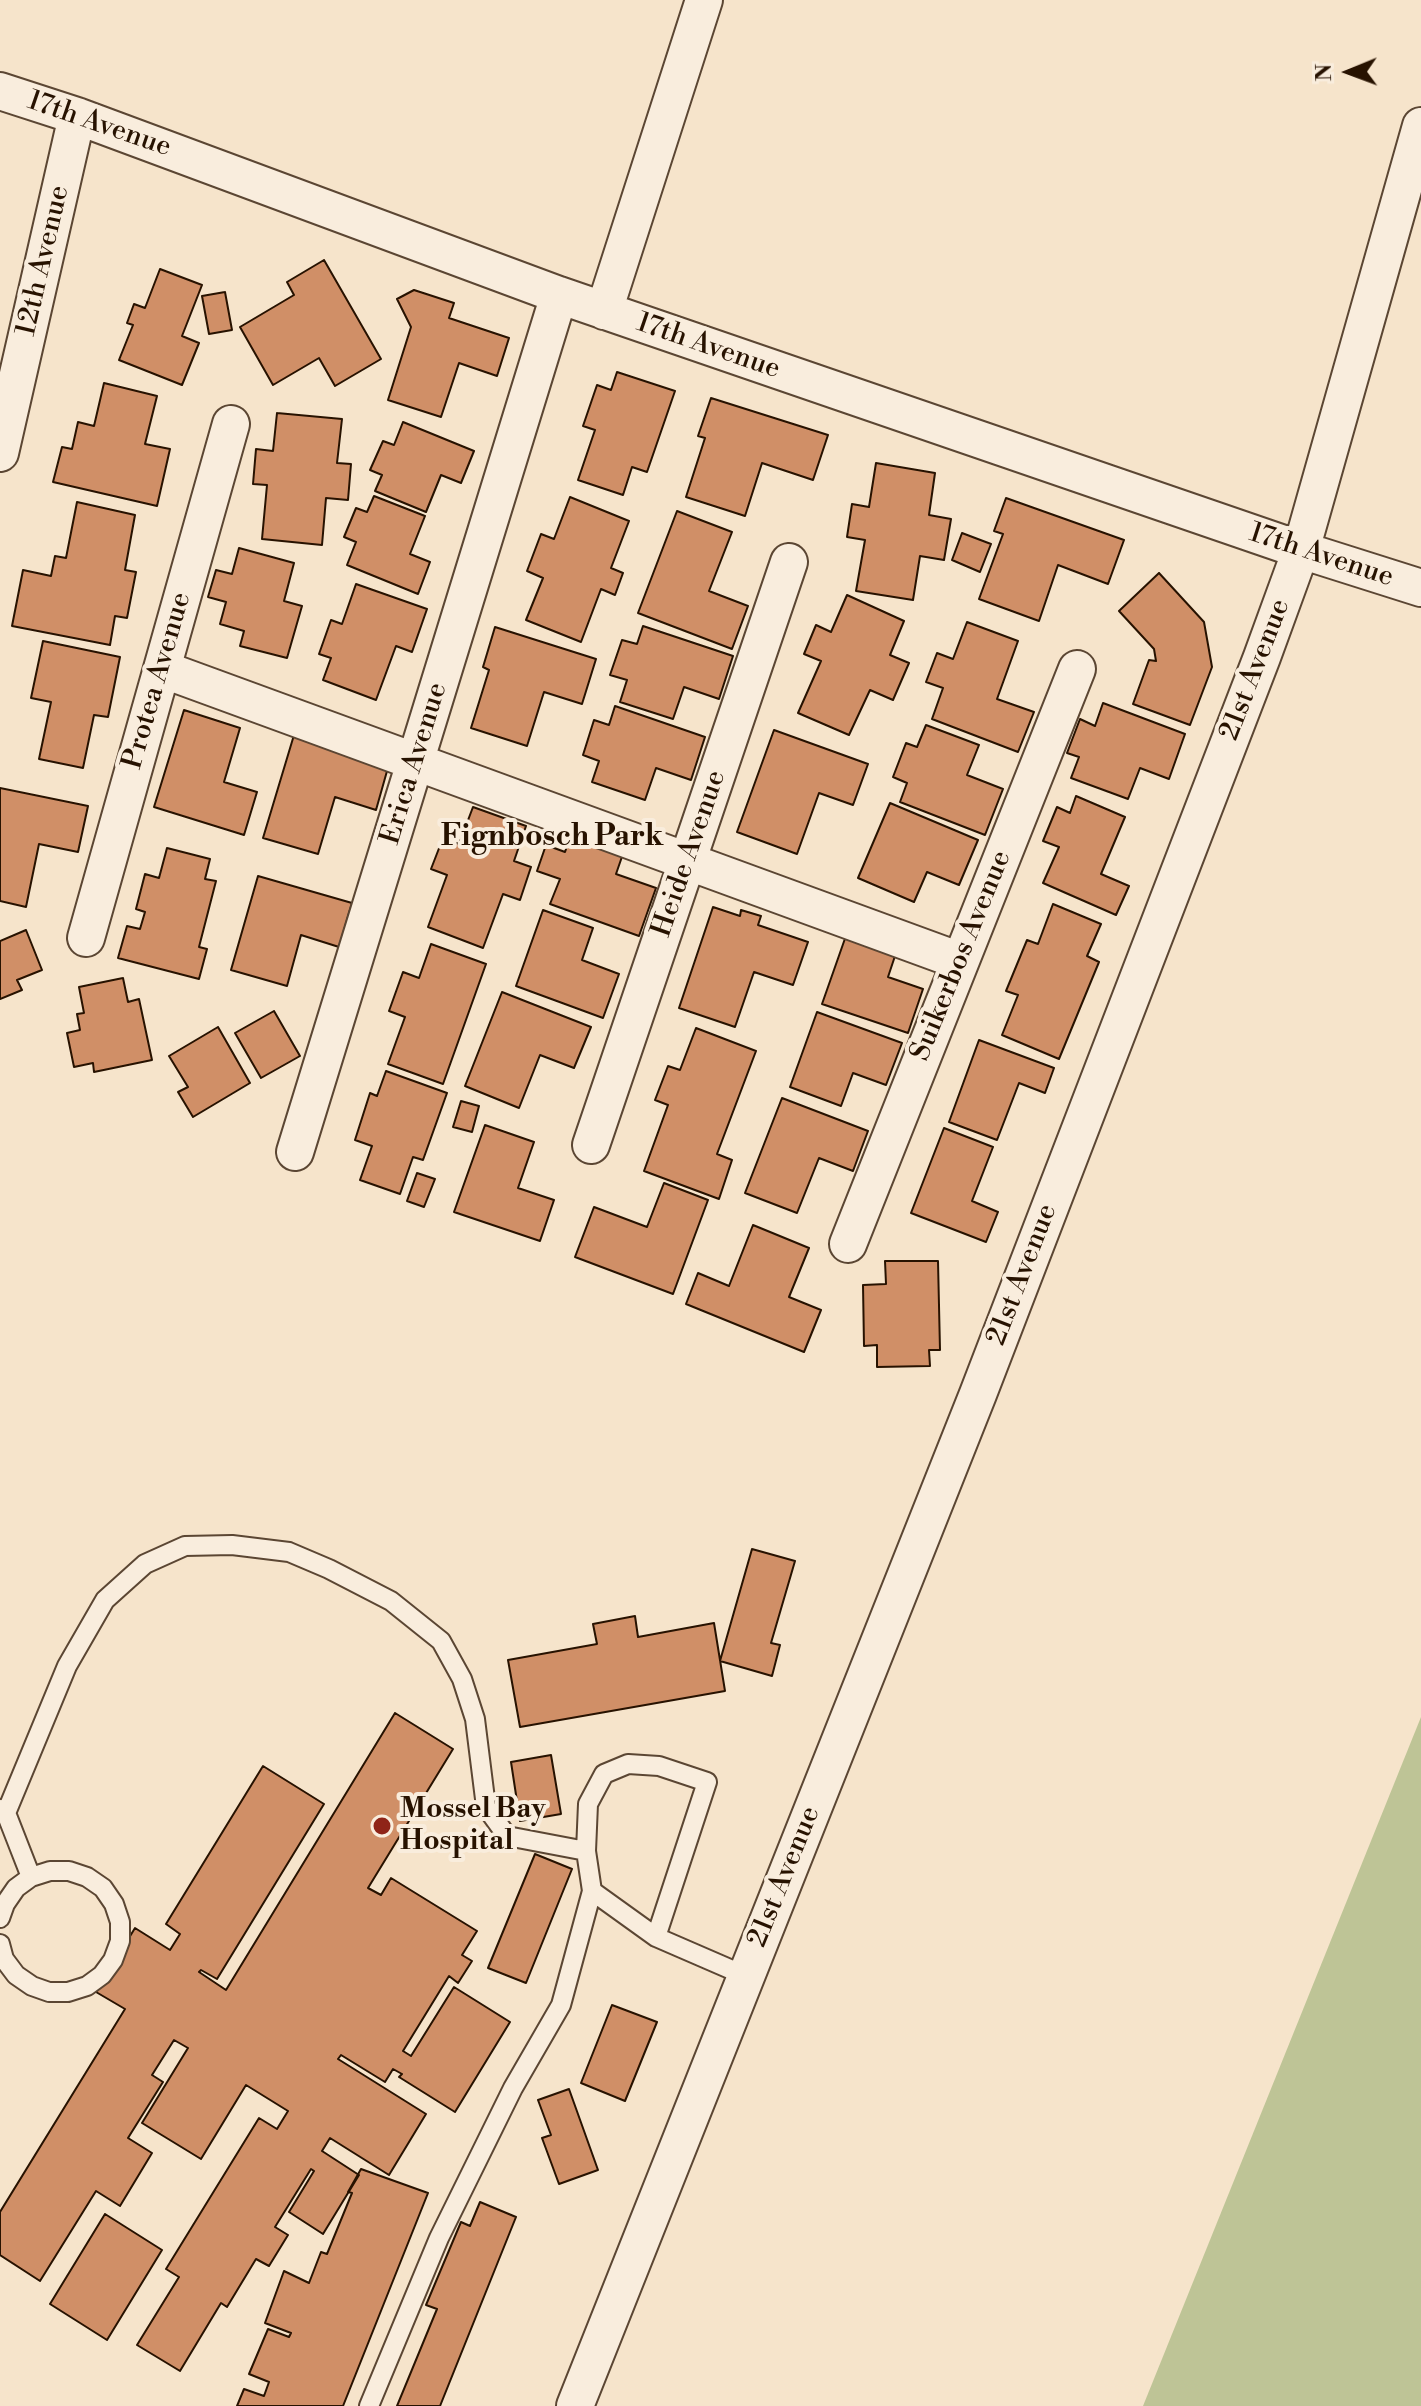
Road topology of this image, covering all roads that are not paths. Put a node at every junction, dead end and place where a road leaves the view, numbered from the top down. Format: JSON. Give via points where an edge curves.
{"nodes":[{"id":1,"x":704,"y":0,"type":"edge"},
{"id":2,"x":0,"y":91,"type":"edge"},
{"id":3,"x":77,"y":116,"type":"junction"},
{"id":4,"x":1421,"y":126,"type":"edge"},
{"id":5,"x":559,"y":295,"type":"junction"},
{"id":6,"x":604,"y":311,"type":"junction"},
{"id":7,"x":231,"y":424,"type":"dead end"},
{"id":8,"x":0,"y":453,"type":"edge"},
{"id":9,"x":1301,"y":550,"type":"junction"},
{"id":10,"x":789,"y":562,"type":"dead end"},
{"id":11,"x":1421,"y":588,"type":"edge"},
{"id":12,"x":162,"y":669,"type":"junction"},
{"id":13,"x":1077,"y":669,"type":"dead end"},
{"id":14,"x":415,"y":762,"type":"junction"},
{"id":15,"x":687,"y":861,"type":"junction"},
{"id":16,"x":86,"y":938,"type":"dead end"},
{"id":17,"x":960,"y":961,"type":"junction"},
{"id":18,"x":591,"y":1145,"type":"dead end"},
{"id":19,"x":295,"y":1152,"type":"dead end"},
{"id":20,"x":848,"y":1244,"type":"dead end"},
{"id":21,"x":3,"y":1811,"type":"edge"},
{"id":22,"x":586,"y":1851,"type":"junction"},
{"id":23,"x":31,"y":1877,"type":"junction"},
{"id":24,"x":592,"y":1891,"type":"junction"},
{"id":25,"x":0,"y":1918,"type":"edge"},
{"id":26,"x":656,"y":1937,"type":"junction"},
{"id":27,"x":0,"y":1944,"type":"edge"},
{"id":28,"x":746,"y":1976,"type":"junction"},
{"id":29,"x":369,"y":2406,"type":"edge"},
{"id":30,"x":575,"y":2406,"type":"edge"}],
"edges":[{"from":1,"to":6,"type":"street"},
{"from":2,"to":3,"type":"street","name":"17th Avenue"},
{"from":3,"to":5,"type":"street","name":"17th Avenue"},
{"from":3,"to":8,"type":"street","name":"12th Avenue"},
{"from":4,"to":9,"type":"street","name":"21st Avenue"},
{"from":5,"to":6,"type":"street","name":"17th Avenue"},
{"from":5,"to":14,"type":"street","name":"Erica Avenue"},
{"from":6,"to":9,"type":"street","name":"17th Avenue"},
{"from":7,"to":12,"type":"street","name":"Protea Avenue"},
{"from":9,"to":11,"type":"street","name":"17th Avenue"},
{"from":9,"to":28,"type":"street","name":"21st Avenue","via":[[978,1394]]},
{"from":10,"to":15,"type":"street","name":"Heide Avenue"},
{"from":12,"to":14,"type":"street"},
{"from":12,"to":16,"type":"street","name":"Protea Avenue"},
{"from":13,"to":17,"type":"street","name":"Suikerbos Avenue"},
{"from":14,"to":15,"type":"street"},
{"from":14,"to":19,"type":"street","name":"Erica Avenue"},
{"from":15,"to":17,"type":"street"},
{"from":15,"to":18,"type":"street","name":"Heide Avenue"},
{"from":17,"to":20,"type":"street","name":"Suikerbos Avenue"},
{"from":21,"to":22,"type":"lane","via":[[67,1666],[105,1600],[145,1564],[185,1546],[232,1545],[289,1552],[329,1569],[391,1601],[441,1641],[462,1679],[475,1719],[486,1807],[507,1836]]},
{"from":21,"to":23,"type":"lane"},
{"from":22,"to":24,"type":"lane"},
{"from":22,"to":26,"type":"lane","via":[[588,1804],[604,1774],[628,1764],[659,1766],[707,1782]]},
{"from":23,"to":25,"type":"lane","via":[[16,1888]]},
{"from":23,"to":27,"type":"lane","via":[[69,1871],[103,1888],[120,1922],[113,1960],[87,1986],[49,1992],[16,1975]]},
{"from":24,"to":26,"type":"lane"},
{"from":24,"to":29,"type":"lane","via":[[561,2005],[513,2088],[439,2238]]},
{"from":26,"to":28,"type":"lane"},
{"from":28,"to":30,"type":"street","name":"21st Avenue"}]}
